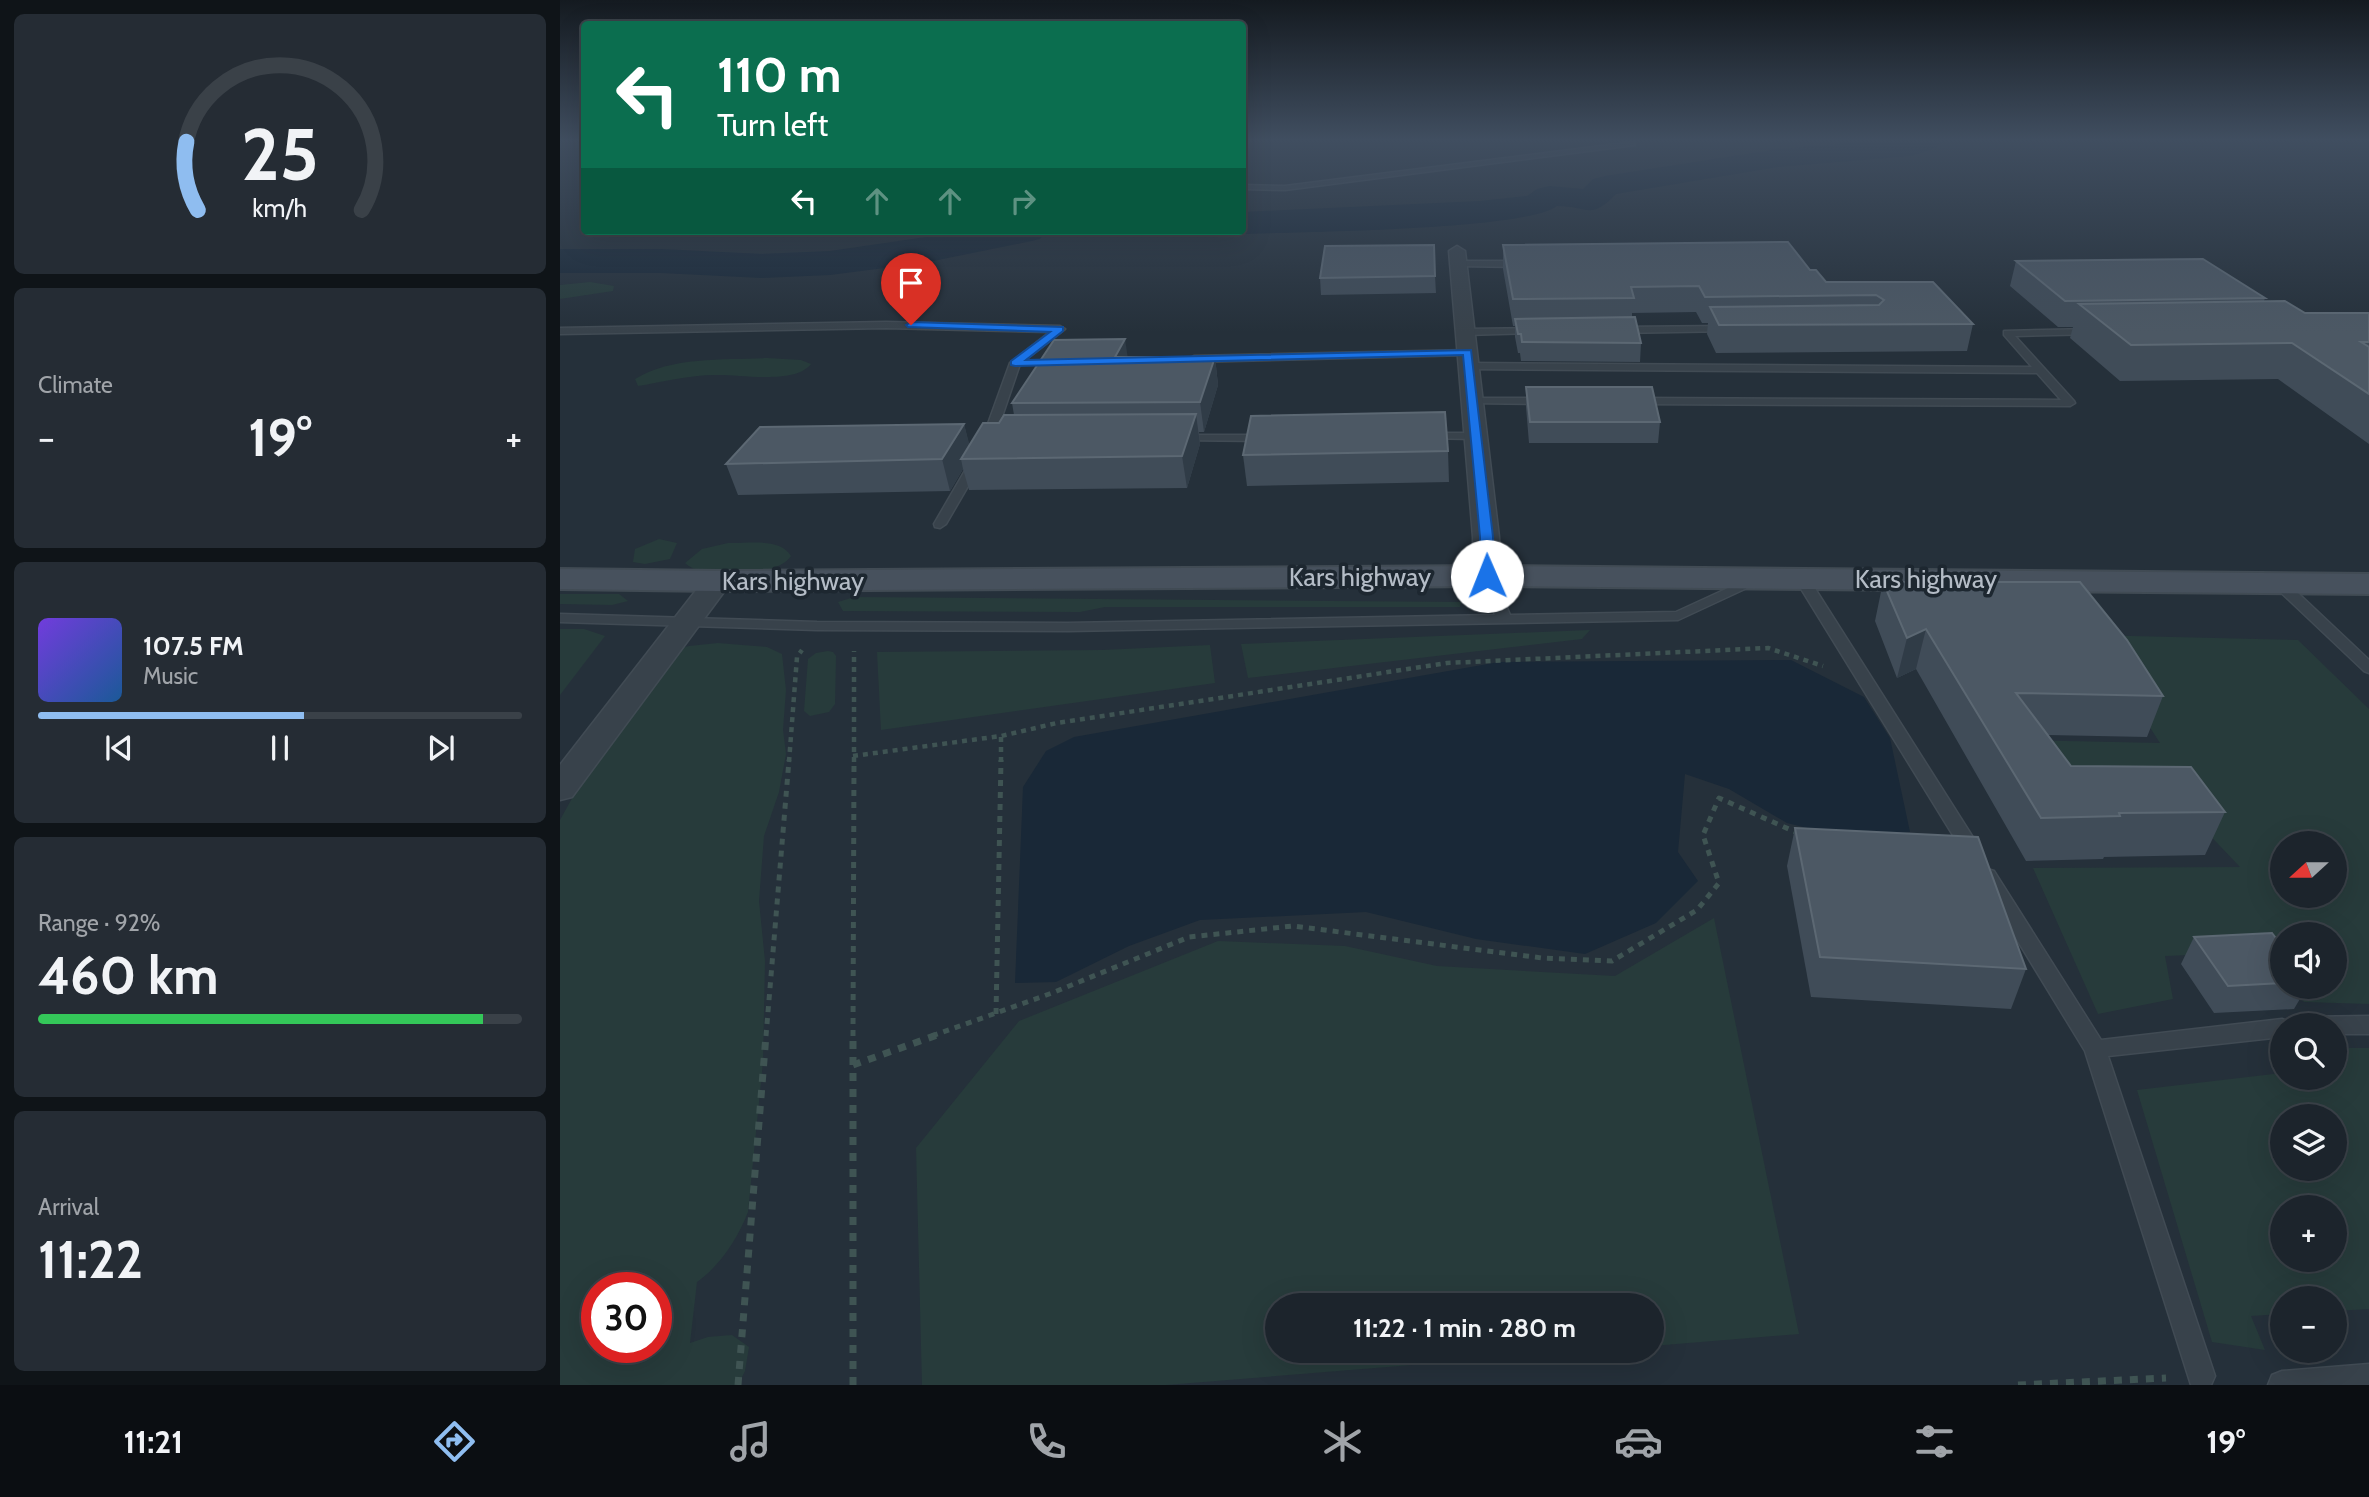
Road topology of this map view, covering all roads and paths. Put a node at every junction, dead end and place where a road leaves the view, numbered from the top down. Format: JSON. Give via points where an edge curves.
{"nodes":[{"id":1,"x":1458,"y":258,"type":"joint"},
{"id":2,"x":1528,"y":264,"type":"edge"},
{"id":3,"x":1745,"y":329,"type":"edge"},
{"id":4,"x":1605,"y":330,"type":"edge"},
{"id":5,"x":560,"y":331,"type":"edge"},
{"id":6,"x":1549,"y":331,"type":"edge"},
{"id":7,"x":2104,"y":331,"type":"edge"},
{"id":8,"x":1467,"y":350,"type":"junction"},
{"id":9,"x":1179,"y":359,"type":"edge"},
{"id":10,"x":1042,"y":362,"type":"edge"},
{"id":11,"x":1015,"y":363,"type":"junction"},
{"id":12,"x":2041,"y":370,"type":"junction"},
{"id":13,"x":1472,"y":401,"type":"junction"},
{"id":14,"x":1556,"y":401,"type":"edge"},
{"id":15,"x":1625,"y":401,"type":"edge"},
{"id":16,"x":1406,"y":436,"type":"edge"},
{"id":17,"x":1476,"y":436,"type":"junction"},
{"id":18,"x":1170,"y":438,"type":"edge"},
{"id":19,"x":1281,"y":438,"type":"edge"},
{"id":20,"x":989,"y":440,"type":"junction"},
{"id":21,"x":1003,"y":440,"type":"edge"},
{"id":22,"x":940,"y":524,"type":"dead end"},
{"id":23,"x":1487,"y":576,"type":"junction"},
{"id":24,"x":1760,"y":578,"type":"junction"},
{"id":25,"x":560,"y":579,"type":"edge"},
{"id":26,"x":1802,"y":579,"type":"junction"},
{"id":27,"x":718,"y":581,"type":"junction"},
{"id":28,"x":2278,"y":582,"type":"junction"},
{"id":29,"x":2369,"y":584,"type":"edge"},
{"id":30,"x":560,"y":618,"type":"edge"},
{"id":31,"x":1504,"y":619,"type":"junction"},
{"id":32,"x":687,"y":621,"type":"junction"},
{"id":33,"x":817,"y":626,"type":"junction"},
{"id":34,"x":1829,"y":668,"type":"dead end"},
{"id":35,"x":2369,"y":668,"type":"edge"},
{"id":36,"x":1001,"y":736,"type":"junction"},
{"id":37,"x":853,"y":756,"type":"junction"},
{"id":38,"x":560,"y":789,"type":"edge"},
{"id":39,"x":1812,"y":839,"type":"edge"},
{"id":40,"x":996,"y":1014,"type":"junction"},
{"id":41,"x":2347,"y":1025,"type":"edge"},
{"id":42,"x":2369,"y":1025,"type":"edge"},
{"id":43,"x":2270,"y":1029,"type":"edge"},
{"id":44,"x":2095,"y":1049,"type":"junction"},
{"id":45,"x":853,"y":1065,"type":"junction"},
{"id":46,"x":2201,"y":1376,"type":"joint"},
{"id":47,"x":2369,"y":1378,"type":"edge"},
{"id":48,"x":738,"y":1385,"type":"edge"},
{"id":49,"x":853,"y":1385,"type":"edge"},
{"id":50,"x":2018,"y":1385,"type":"edge"},
{"id":51,"x":2282,"y":1385,"type":"edge"}],
"edges":[{"from":1,"to":2,"type":"lane"},
{"from":1,"to":8,"type":"street"},
{"from":3,"to":4,"type":"lane"},
{"from":5,"to":11,"type":"lane","via":[[886,325],[1060,329]]},
{"from":6,"to":8,"type":"lane"},
{"from":7,"to":12,"type":"lane","via":[[2007,332]]},
{"from":8,"to":9,"type":"lane"},
{"from":8,"to":12,"type":"lane"},
{"from":8,"to":13,"type":"street"},
{"from":10,"to":11,"type":"lane"},
{"from":11,"to":20,"type":"lane"},
{"from":12,"to":15,"type":"lane","via":[[2070,402]]},
{"from":13,"to":14,"type":"lane"},
{"from":13,"to":17,"type":"street"},
{"from":16,"to":17,"type":"lane"},
{"from":17,"to":23,"type":"street"},
{"from":18,"to":19,"type":"lane"},
{"from":20,"to":21,"type":"lane"},
{"from":20,"to":22,"type":"lane"},
{"from":23,"to":24,"type":"main road","name":"Kars highway"},
{"from":23,"to":27,"type":"main road","name":"Kars highway"},
{"from":23,"to":31,"type":"lane"},
{"from":24,"to":26,"type":"main road","name":"Kars highway"},
{"from":24,"to":31,"type":"lane","via":[[1678,616]]},
{"from":25,"to":27,"type":"main road","name":"Kars highway"},
{"from":26,"to":28,"type":"main road","name":"Kars highway"},
{"from":26,"to":44,"type":"lane"},
{"from":27,"to":32,"type":"street"},
{"from":28,"to":29,"type":"main road","name":"Kars highway"},
{"from":28,"to":35,"type":"lane"},
{"from":30,"to":32,"type":"lane"},
{"from":31,"to":33,"type":"lane","via":[[1068,627]]},
{"from":32,"to":33,"type":"lane"},
{"from":32,"to":38,"type":"street"},
{"from":33,"to":37,"type":"path","via":[[854,646]]},
{"from":33,"to":48,"type":"path","via":[[797,657]]},
{"from":34,"to":36,"type":"path","via":[[1768,648],[1447,663],[1057,723]]},
{"from":36,"to":37,"type":"path"},
{"from":36,"to":40,"type":"path"},
{"from":37,"to":45,"type":"path"},
{"from":39,"to":40,"type":"path","via":[[1719,798],[1703,835],[1719,883],[1697,909],[1612,961],[1542,958],[1293,926],[1189,937]]},
{"from":40,"to":45,"type":"path"},
{"from":41,"to":42,"type":"lane"},
{"from":43,"to":44,"type":"lane"},
{"from":44,"to":46,"type":"lane"},
{"from":45,"to":49,"type":"path"},
{"from":46,"to":50,"type":"path"},
{"from":47,"to":51,"type":"lane"}]}
